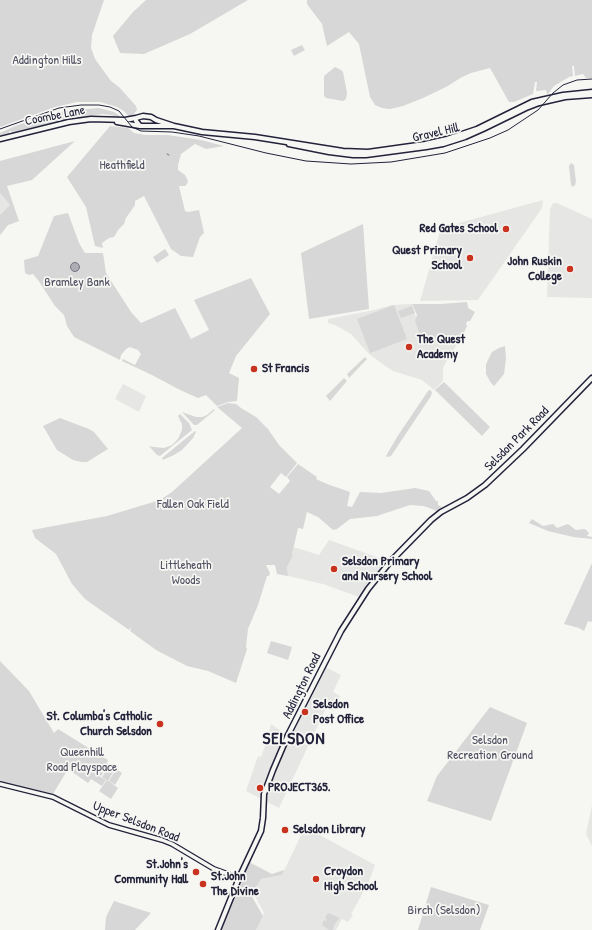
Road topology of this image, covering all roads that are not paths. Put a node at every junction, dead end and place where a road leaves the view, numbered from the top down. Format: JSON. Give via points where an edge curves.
{"nodes":[{"id":1,"x":592,"y":92,"type":"edge"},
{"id":2,"x":592,"y":95,"type":"edge"},
{"id":3,"x":136,"y":118,"type":"junction"},
{"id":4,"x":114,"y":120,"type":"junction"},
{"id":5,"x":156,"y":120,"type":"junction"},
{"id":6,"x":140,"y":126,"type":"junction"},
{"id":7,"x":174,"y":126,"type":"junction"},
{"id":8,"x":152,"y":127,"type":"junction"},
{"id":9,"x":0,"y":139,"type":"edge"},
{"id":10,"x":278,"y":140,"type":"junction"},
{"id":11,"x":592,"y":378,"type":"edge"},
{"id":12,"x":450,"y":507,"type":"joint"},
{"id":13,"x":0,"y":784,"type":"edge"},
{"id":14,"x":239,"y":878,"type":"junction"},
{"id":15,"x":218,"y":930,"type":"edge"}],
"edges":[{"from":1,"to":10,"type":"main road","name":"Gravel Hill","via":[[563,94],[532,102],[469,132],[425,144],[355,152]]},
{"from":2,"to":10,"type":"main road","name":"Gravel Hill","via":[[539,103],[469,135],[426,147],[353,155],[295,146]]},
{"from":3,"to":4,"type":"main road","name":"Coombe Lane"},
{"from":3,"to":5,"type":"main road","name":"Gravel Hill","via":[[143,116]]},
{"from":3,"to":6,"type":"main road"},
{"from":4,"to":6,"type":"main road","name":"Coombe Lane"},
{"from":4,"to":9,"type":"main road","name":"Coombe Lane","via":[[65,122]]},
{"from":5,"to":7,"type":"main road","name":"Gravel Hill"},
{"from":5,"to":8,"type":"main road"},
{"from":6,"to":8,"type":"main road","name":"Gravel Hill"},
{"from":7,"to":8,"type":"main road","name":"Gravel Hill"},
{"from":7,"to":10,"type":"main road","name":"Gravel Hill"},
{"from":11,"to":12,"type":"main road","name":"Selsdon Park Road","via":[[485,486]]},
{"from":12,"to":14,"type":"main road","name":"Addington Road","via":[[431,520],[380,573],[341,630],[273,770],[264,794],[260,831]]},
{"from":13,"to":14,"type":"main road","name":"Upper Selsdon Road","via":[[53,797],[109,825],[172,844],[214,869]]},
{"from":14,"to":15,"type":"main road","name":"Addington Road"}]}
